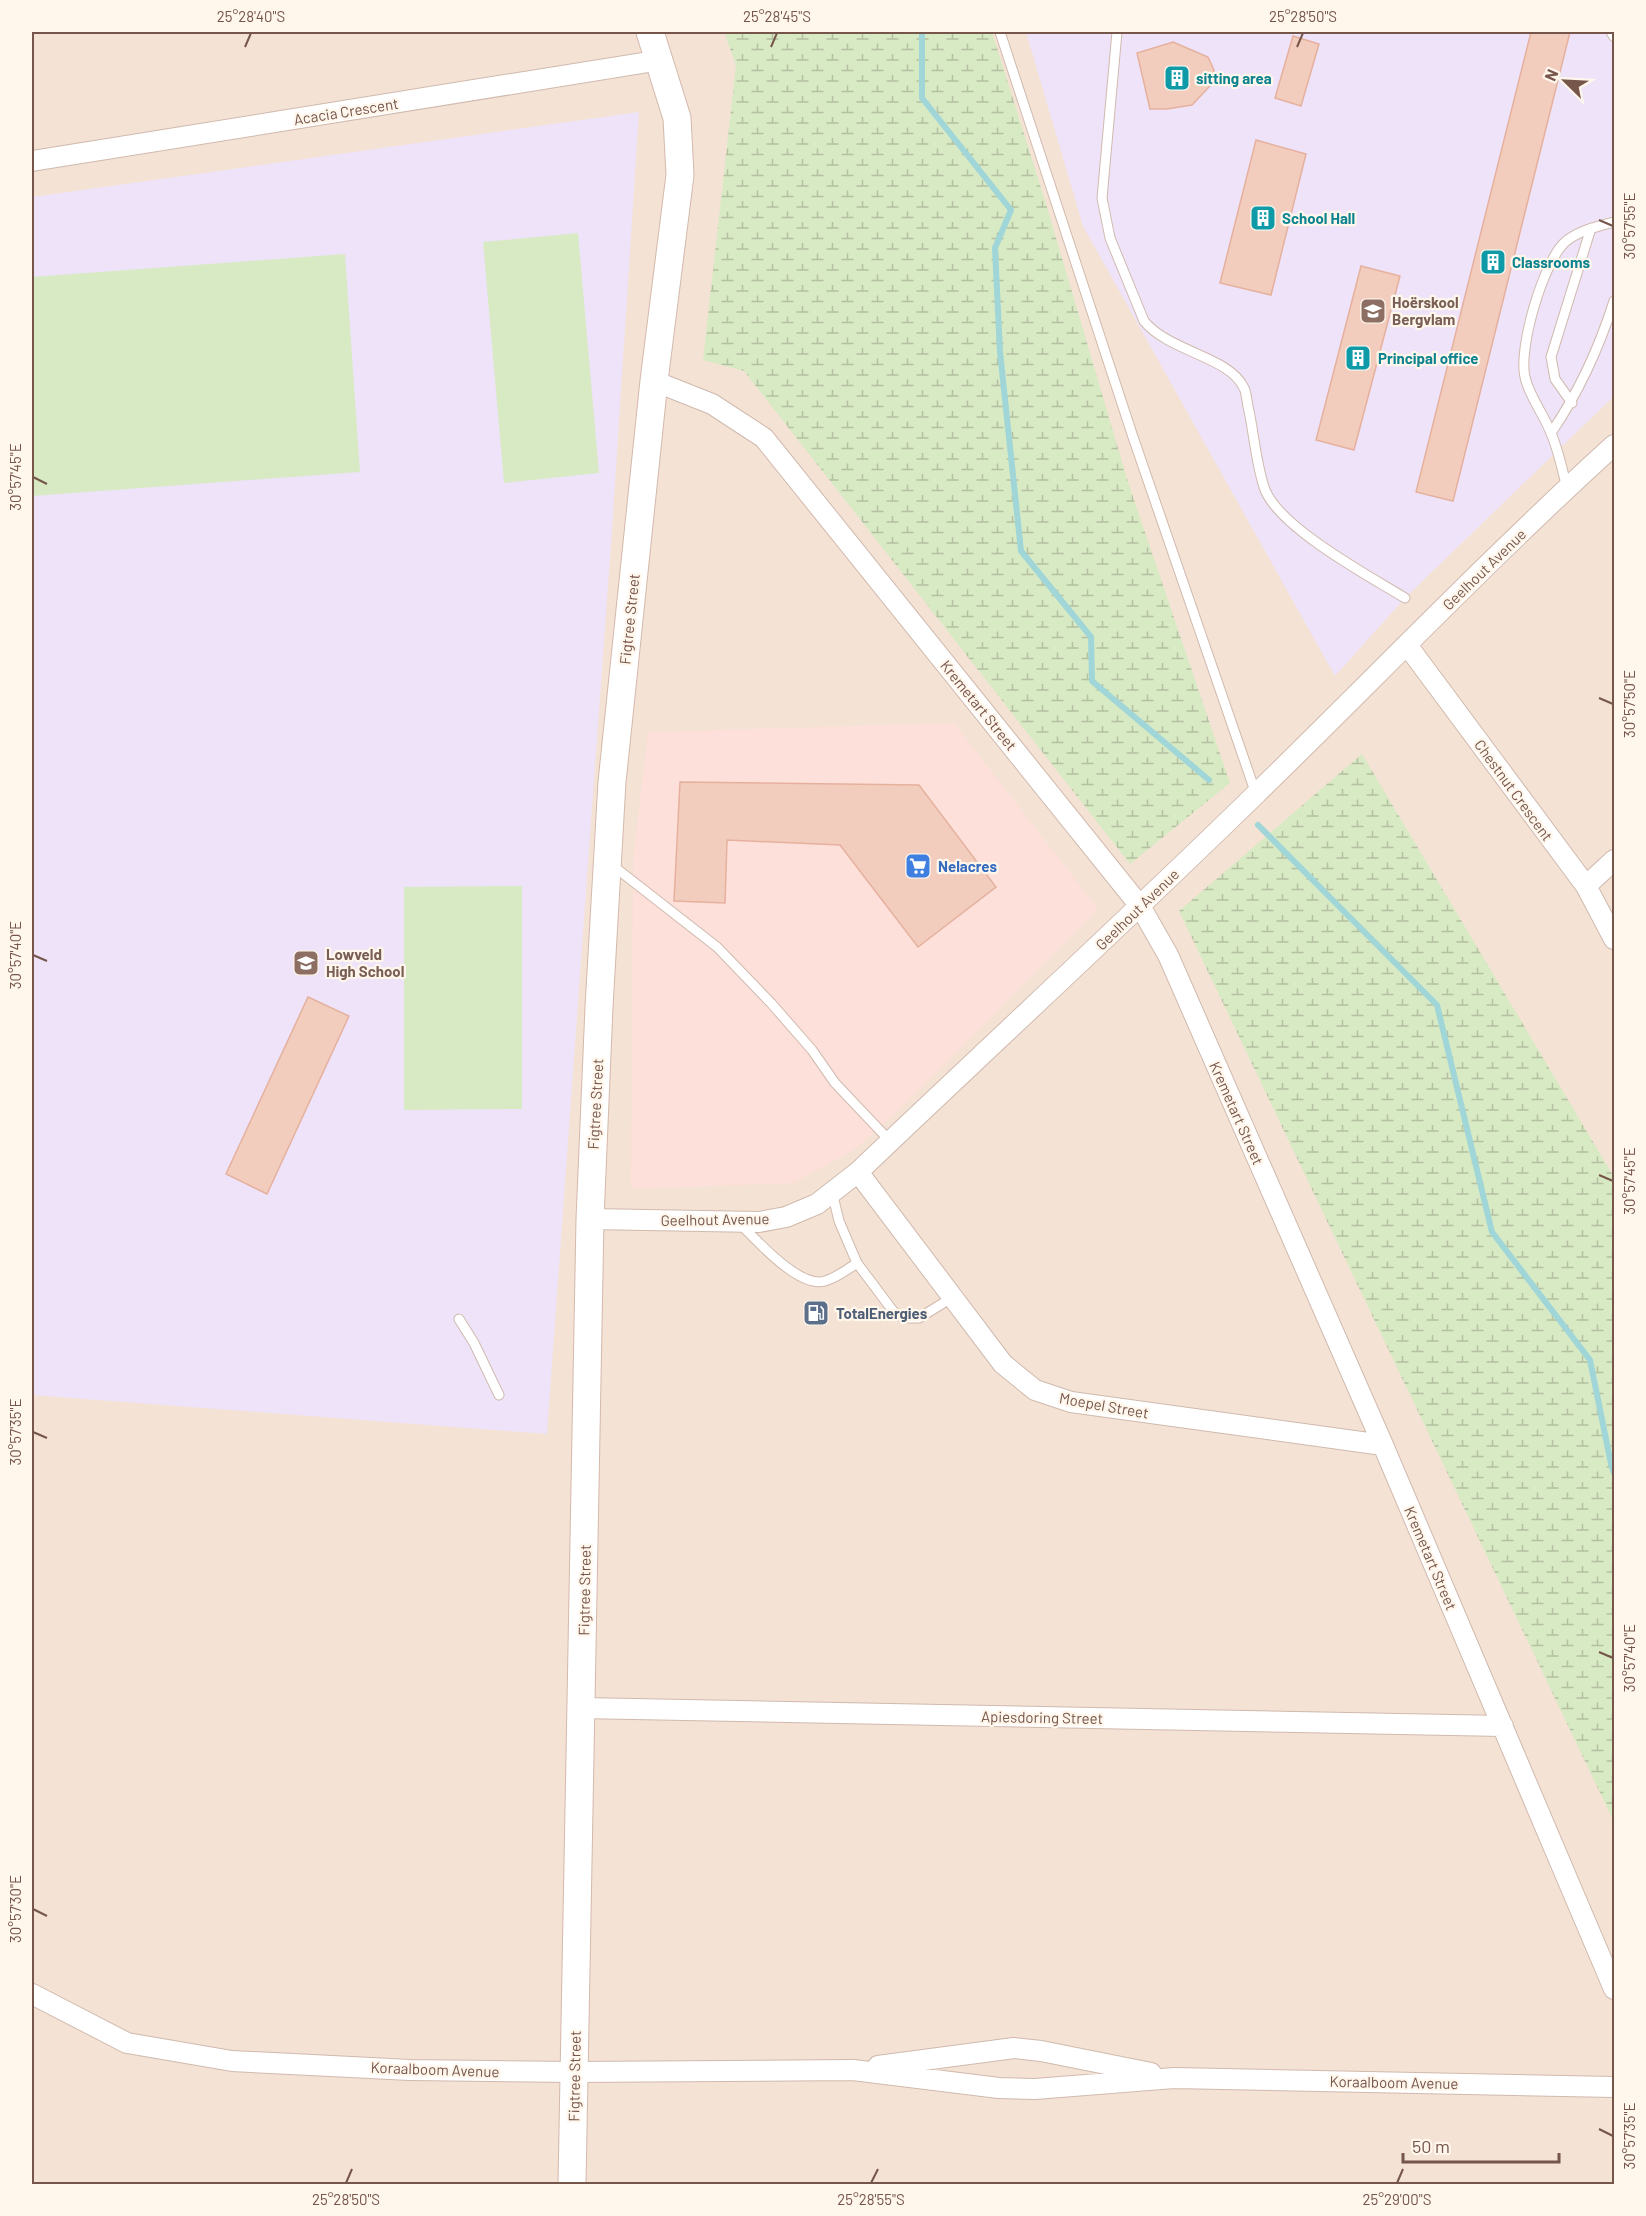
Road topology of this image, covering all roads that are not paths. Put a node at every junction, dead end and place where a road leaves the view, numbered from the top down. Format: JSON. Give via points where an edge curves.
{"nodes":[{"id":1,"x":650,"y":32,"type":"edge"},
{"id":2,"x":1000,"y":32,"type":"edge"},
{"id":3,"x":1117,"y":32,"type":"edge"},
{"id":4,"x":1611,"y":32,"type":"edge"},
{"id":5,"x":1614,"y":37,"type":"edge"},
{"id":6,"x":661,"y":60,"type":"junction"},
{"id":7,"x":32,"y":161,"type":"edge"},
{"id":8,"x":1614,"y":222,"type":"edge"},
{"id":9,"x":1591,"y":228,"type":"junction"},
{"id":10,"x":1614,"y":301,"type":"edge"},
{"id":11,"x":1610,"y":331,"type":"edge"},
{"id":12,"x":654,"y":381,"type":"junction"},
{"id":13,"x":1572,"y":403,"type":"junction"},
{"id":14,"x":1551,"y":433,"type":"junction"},
{"id":15,"x":1614,"y":445,"type":"edge"},
{"id":16,"x":1567,"y":488,"type":"junction"},
{"id":17,"x":1405,"y":598,"type":"dead end"},
{"id":18,"x":1407,"y":645,"type":"junction"},
{"id":19,"x":1256,"y":794,"type":"junction"},
{"id":20,"x":1614,"y":860,"type":"edge"},
{"id":21,"x":608,"y":861,"type":"junction"},
{"id":22,"x":1586,"y":886,"type":"junction"},
{"id":23,"x":1140,"y":906,"type":"junction"},
{"id":24,"x":1614,"y":939,"type":"edge"},
{"id":25,"x":890,"y":1141,"type":"junction"},
{"id":26,"x":858,"y":1172,"type":"junction"},
{"id":27,"x":832,"y":1192,"type":"junction"},
{"id":28,"x":590,"y":1219,"type":"junction"},
{"id":29,"x":738,"y":1221,"type":"junction"},
{"id":30,"x":857,"y":1263,"type":"junction"},
{"id":31,"x":953,"y":1297,"type":"junction"},
{"id":32,"x":459,"y":1319,"type":"dead end"},
{"id":33,"x":499,"y":1395,"type":"dead end"},
{"id":34,"x":1383,"y":1445,"type":"junction"},
{"id":35,"x":581,"y":1708,"type":"junction"},
{"id":36,"x":1503,"y":1726,"type":"junction"},
{"id":37,"x":1614,"y":1989,"type":"edge"},
{"id":38,"x":32,"y":1994,"type":"edge"},
{"id":39,"x":852,"y":2070,"type":"junction"},
{"id":40,"x":573,"y":2072,"type":"junction"},
{"id":41,"x":1174,"y":2078,"type":"junction"},
{"id":42,"x":1614,"y":2087,"type":"edge"},
{"id":43,"x":572,"y":2184,"type":"edge"}],
"edges":[{"from":1,"to":6,"type":"street","name":"Figtree Street"},
{"from":2,"to":19,"type":"lane"},
{"from":3,"to":17,"type":"lane","via":[[1102,198],[1110,238],[1144,321],[1153,333],[1225,367],[1244,388],[1264,489],[1279,510],[1317,543]]},
{"from":4,"to":5,"type":"lane"},
{"from":6,"to":7,"type":"street","name":"Acacia Crescent"},
{"from":6,"to":12,"type":"street","name":"Figtree Street","via":[[677,118],[680,175]]},
{"from":8,"to":9,"type":"lane"},
{"from":9,"to":13,"type":"lane","via":[[1551,357],[1555,379]]},
{"from":9,"to":14,"type":"lane","via":[[1566,242],[1547,267],[1528,330],[1523,357],[1525,376]]},
{"from":10,"to":11,"type":"lane"},
{"from":11,"to":13,"type":"lane"},
{"from":12,"to":21,"type":"street","name":"Figtree Street","via":[[612,782]]},
{"from":12,"to":23,"type":"street","name":"Kremetart Street","via":[[712,404],[764,438]]},
{"from":13,"to":14,"type":"lane"},
{"from":14,"to":16,"type":"lane"},
{"from":15,"to":16,"type":"street","name":"Geelhout Avenue"},
{"from":16,"to":18,"type":"street","name":"Geelhout Avenue"},
{"from":18,"to":19,"type":"street","name":"Geelhout Avenue"},
{"from":18,"to":22,"type":"street","name":"Chestnut Crescent"},
{"from":19,"to":23,"type":"street","name":"Geelhout Avenue"},
{"from":20,"to":22,"type":"street"},
{"from":21,"to":25,"type":"lane","via":[[717,947]]},
{"from":21,"to":28,"type":"street","name":"Figtree Street"},
{"from":22,"to":24,"type":"street","name":"Chestnut Crescent"},
{"from":23,"to":25,"type":"street","name":"Geelhout Avenue"},
{"from":23,"to":34,"type":"street","name":"Kremetart Street","via":[[1168,955]]},
{"from":25,"to":26,"type":"street","name":"Geelhout Avenue"},
{"from":26,"to":27,"type":"street","name":"Geelhout Avenue"},
{"from":26,"to":31,"type":"street","name":"Moepel Street"},
{"from":27,"to":29,"type":"street","name":"Geelhout Avenue","via":[[817,1204],[786,1217]]},
{"from":27,"to":30,"type":"lane","via":[[839,1221]]},
{"from":28,"to":29,"type":"street","name":"Geelhout Avenue"},
{"from":28,"to":35,"type":"street","name":"Figtree Street"},
{"from":29,"to":30,"type":"lane","via":[[805,1280],[824,1281]]},
{"from":30,"to":31,"type":"lane","via":[[893,1311],[903,1318],[919,1318]]},
{"from":31,"to":34,"type":"street","name":"Moepel Street","via":[[1003,1364],[1035,1390],[1071,1402]]},
{"from":32,"to":33,"type":"lane"},
{"from":34,"to":36,"type":"street","name":"Kremetart Street"},
{"from":35,"to":36,"type":"street","name":"Apiesdoring Street"},
{"from":35,"to":40,"type":"street","name":"Figtree Street"},
{"from":36,"to":37,"type":"street","name":"Kremetart Street"},
{"from":38,"to":40,"type":"street","name":"Koraalboom Avenue","via":[[127,2043],[232,2061],[410,2070]]},
{"from":39,"to":40,"type":"street","name":"Koraalboom Avenue"},
{"from":39,"to":41,"type":"street","name":"Koraalboom Avenue","via":[[1035,2089]]},
{"from":39,"to":41,"type":"street","name":"Koraalboom Avenue","via":[[1014,2048],[1041,2050]]},
{"from":40,"to":43,"type":"street","name":"Figtree Street"},
{"from":41,"to":42,"type":"street","name":"Koraalboom Avenue"}]}
